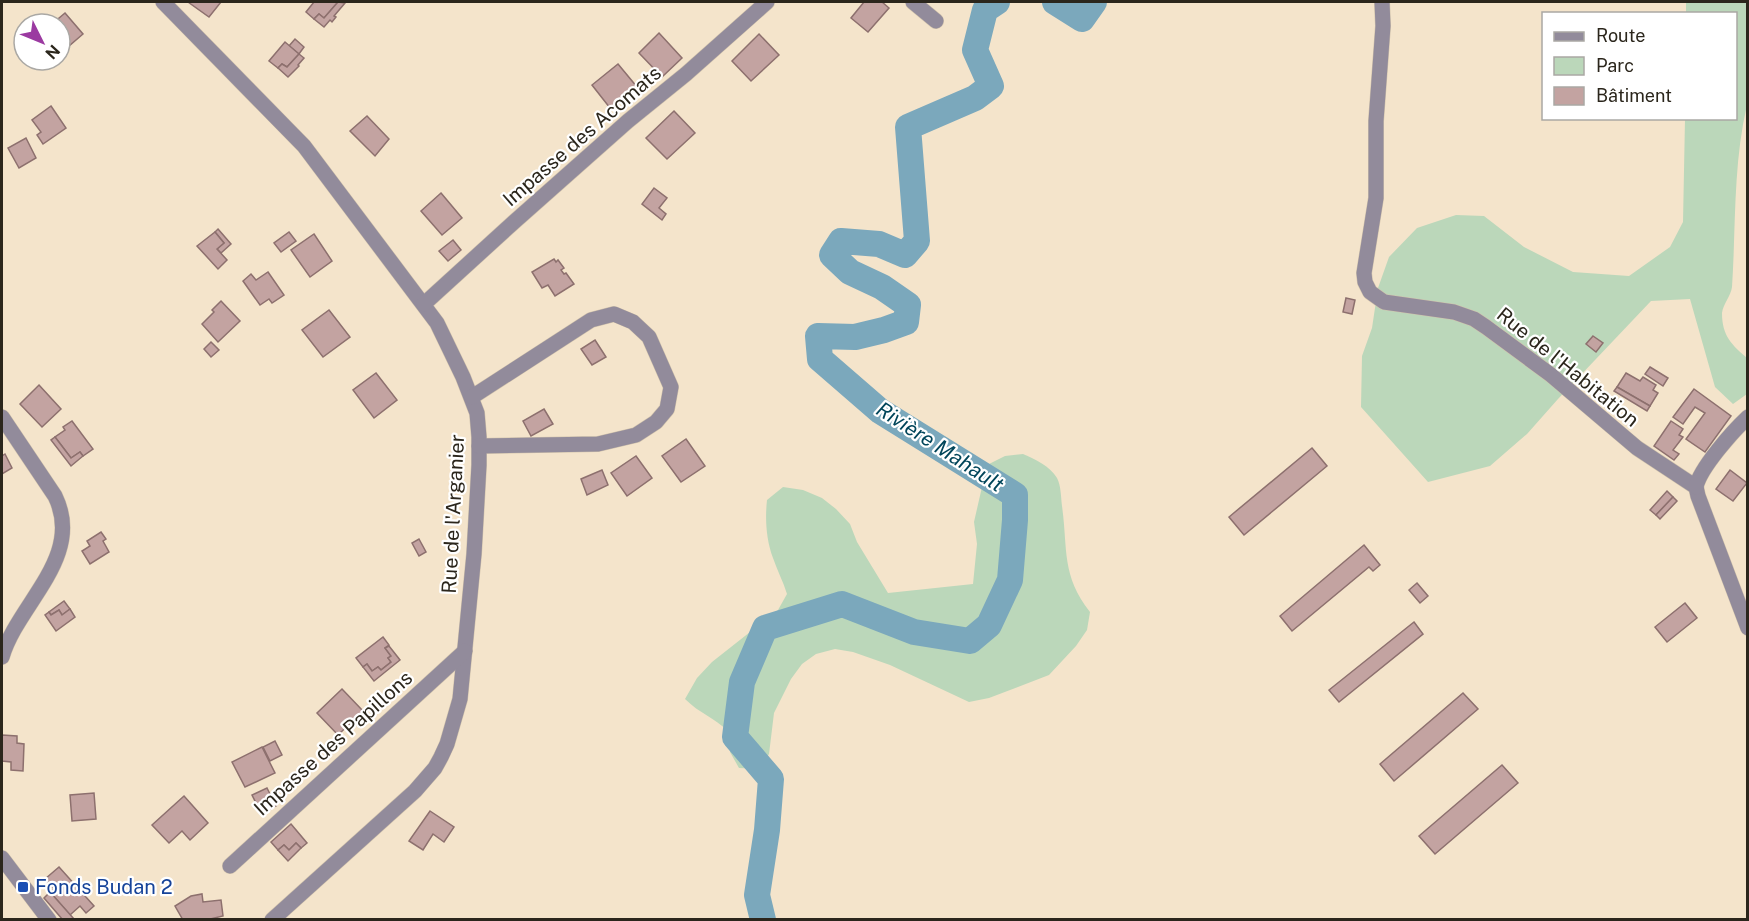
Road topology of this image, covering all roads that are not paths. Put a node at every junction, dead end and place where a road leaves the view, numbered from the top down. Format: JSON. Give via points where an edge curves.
{"nodes":[{"id":1,"x":163,"y":2,"type":"edge"},
{"id":2,"x":767,"y":2,"type":"edge"},
{"id":3,"x":913,"y":2,"type":"edge"},
{"id":4,"x":1382,"y":2,"type":"edge"},
{"id":5,"x":936,"y":21,"type":"dead end"},
{"id":6,"x":424,"y":304,"type":"junction"},
{"id":7,"x":471,"y":398,"type":"junction"},
{"id":8,"x":2,"y":417,"type":"edge"},
{"id":9,"x":1748,"y":417,"type":"edge"},
{"id":10,"x":479,"y":446,"type":"junction"},
{"id":11,"x":1696,"y":487,"type":"junction"},
{"id":12,"x":1748,"y":628,"type":"edge"},
{"id":13,"x":3,"y":647,"type":"edge"},
{"id":14,"x":465,"y":651,"type":"junction"},
{"id":15,"x":2,"y":858,"type":"edge"},
{"id":16,"x":230,"y":866,"type":"dead end"},
{"id":17,"x":49,"y":920,"type":"edge"},
{"id":18,"x":272,"y":920,"type":"edge"}],
"edges":[{"from":1,"to":6,"type":"street","name":"Rue de l'Arganier","via":[[304,146]]},
{"from":2,"to":6,"type":"street","name":"Impasse des Acomats"},
{"from":3,"to":5,"type":"street"},
{"from":4,"to":11,"type":"street","name":"Rue de l'Habitation","via":[[1376,198],[1364,273],[1367,288],[1384,302],[1454,312],[1474,319],[1551,375],[1637,448]]},
{"from":6,"to":7,"type":"street","name":"Rue de l'Arganier","via":[[437,323]]},
{"from":7,"to":10,"type":"street","name":"Rue de l'Arganier","via":[[477,413]]},
{"from":7,"to":10,"type":"street","via":[[591,320],[614,314],[633,322],[649,337],[671,387],[667,409],[636,435],[598,444]]},
{"from":8,"to":13,"type":"street","via":[[55,496],[63,524],[53,565]]},
{"from":9,"to":11,"type":"street","via":[[1702,472]]},
{"from":10,"to":14,"type":"street","name":"Rue de l'Arganier"},
{"from":11,"to":12,"type":"street"},
{"from":14,"to":16,"type":"street","name":"Impasse des Papillons"},
{"from":14,"to":18,"type":"street","name":"Rue de l'Arganier","via":[[460,699],[447,744],[435,768]]},
{"from":15,"to":17,"type":"street"}]}
